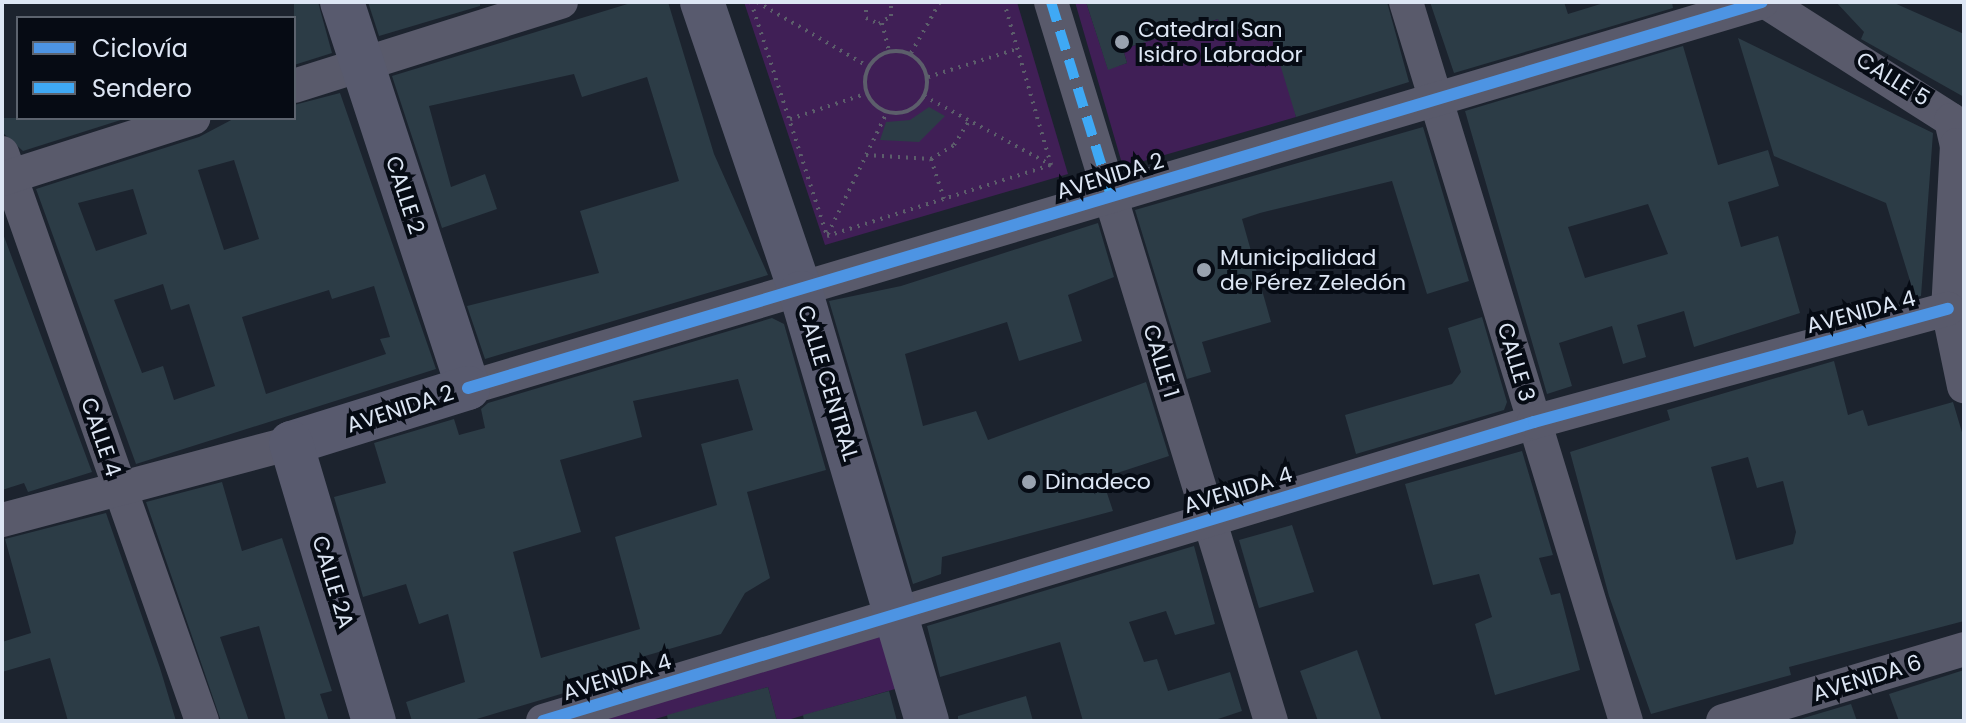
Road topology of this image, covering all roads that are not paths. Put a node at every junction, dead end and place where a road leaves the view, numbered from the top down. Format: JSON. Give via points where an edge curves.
{"nodes":[{"id":1,"x":342,"y":2,"type":"edge"},
{"id":2,"x":561,"y":2,"type":"edge"},
{"id":3,"x":702,"y":2,"type":"edge"},
{"id":4,"x":1051,"y":2,"type":"edge"},
{"id":5,"x":1406,"y":2,"type":"edge"},
{"id":6,"x":1749,"y":4,"type":"edge"},
{"id":7,"x":362,"y":65,"type":"junction"},
{"id":8,"x":296,"y":85,"type":"edge"},
{"id":9,"x":1438,"y":102,"type":"junction"},
{"id":10,"x":186,"y":120,"type":"edge"},
{"id":11,"x":5,"y":169,"type":"edge"},
{"id":12,"x":1111,"y":196,"type":"junction"},
{"id":13,"x":801,"y":293,"type":"junction"},
{"id":14,"x":1948,"y":309,"type":"junction"},
{"id":15,"x":1964,"y":386,"type":"edge"},
{"id":16,"x":468,"y":388,"type":"junction"},
{"id":17,"x":1534,"y":422,"type":"junction"},
{"id":18,"x":291,"y":443,"type":"junction"},
{"id":19,"x":119,"y":489,"type":"junction"},
{"id":20,"x":1208,"y":519,"type":"junction"},
{"id":21,"x":2,"y":520,"type":"edge"},
{"id":22,"x":898,"y":613,"type":"junction"},
{"id":23,"x":1964,"y":649,"type":"edge"},
{"id":24,"x":202,"y":721,"type":"edge"},
{"id":25,"x":374,"y":721,"type":"edge"},
{"id":26,"x":543,"y":721,"type":"edge"},
{"id":27,"x":927,"y":721,"type":"edge"},
{"id":28,"x":1271,"y":721,"type":"edge"},
{"id":29,"x":1626,"y":721,"type":"edge"},
{"id":30,"x":1723,"y":721,"type":"edge"}],
"edges":[{"from":1,"to":7,"type":"main road","name":"CALLE 2"},
{"from":2,"to":7,"type":"street"},
{"from":3,"to":13,"type":"main road","name":"CALLE CENTRAL"},
{"from":4,"to":12,"type":"street","name":"CALLE 1"},
{"from":5,"to":9,"type":"street","name":"CALLE 3"},
{"from":6,"to":9,"type":"street","name":"AVENIDA 2"},
{"from":6,"to":14,"type":"street","name":"CALLE 5","via":[[1951,120],[1957,145]]},
{"from":7,"to":8,"type":"street"},
{"from":7,"to":16,"type":"main road","name":"CALLE 2"},
{"from":9,"to":12,"type":"street","name":"AVENIDA 2"},
{"from":9,"to":17,"type":"street","name":"CALLE 3"},
{"from":10,"to":11,"type":"street"},
{"from":11,"to":19,"type":"street","name":"CALLE 4"},
{"from":12,"to":13,"type":"street","name":"AVENIDA 2"},
{"from":12,"to":20,"type":"street","name":"CALLE 1"},
{"from":13,"to":16,"type":"street","name":"AVENIDA 2"},
{"from":13,"to":22,"type":"main road","name":"CALLE CENTRAL"},
{"from":14,"to":15,"type":"street","name":"CALLE 5"},
{"from":14,"to":17,"type":"street","name":"AVENIDA 4"},
{"from":16,"to":18,"type":"main road","name":"AVENIDA 2"},
{"from":17,"to":20,"type":"street","name":"AVENIDA 4"},
{"from":17,"to":29,"type":"street","name":"CALLE 3"},
{"from":18,"to":19,"type":"street","name":"AVENIDA 2"},
{"from":18,"to":25,"type":"main road","name":"CALLE 2A"},
{"from":19,"to":21,"type":"street","name":"AVENIDA 2"},
{"from":19,"to":24,"type":"street","name":"CALLE 4"},
{"from":20,"to":22,"type":"street","name":"AVENIDA 4"},
{"from":20,"to":28,"type":"street","name":"CALLE 1"},
{"from":22,"to":26,"type":"street","name":"AVENIDA 4"},
{"from":22,"to":27,"type":"main road","name":"CALLE CENTRAL"},
{"from":23,"to":30,"type":"street","name":"AVENIDA 6"}]}
